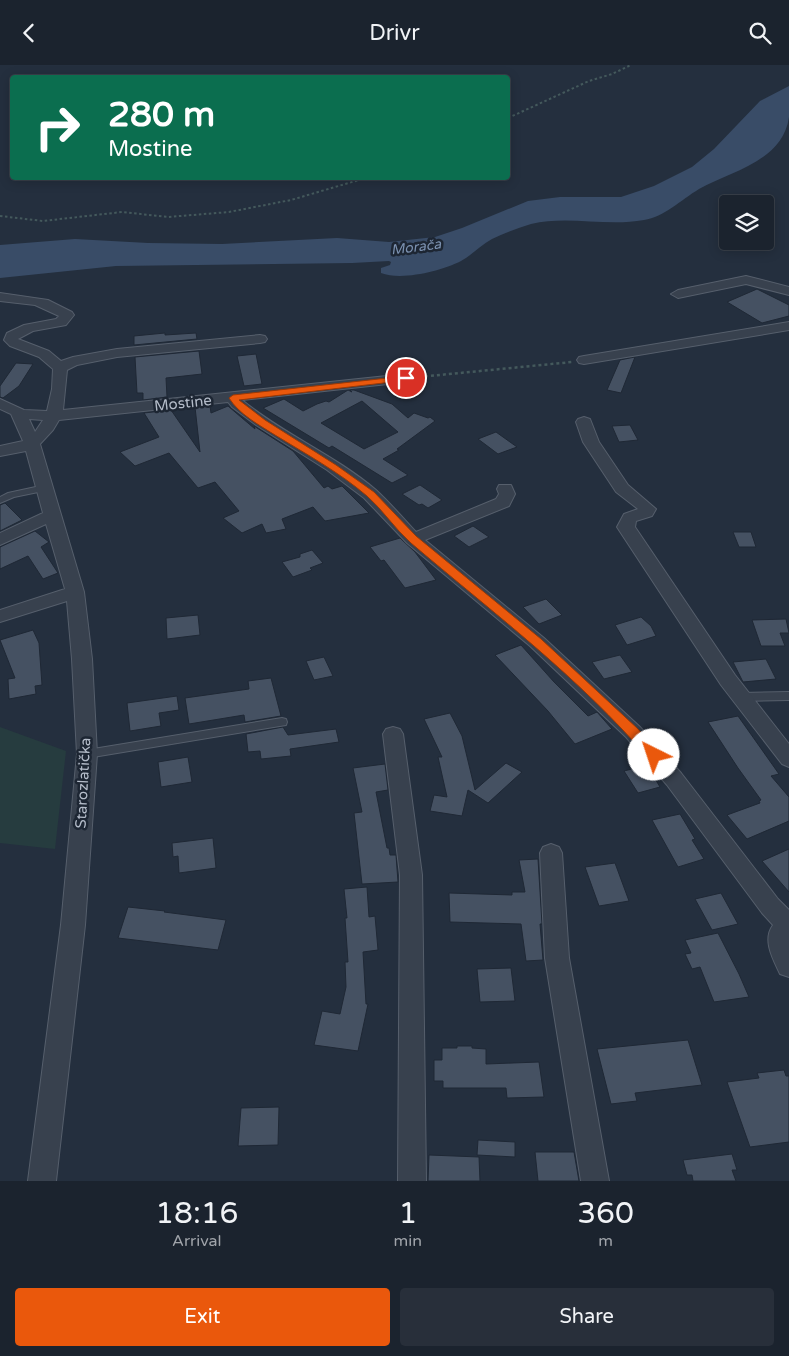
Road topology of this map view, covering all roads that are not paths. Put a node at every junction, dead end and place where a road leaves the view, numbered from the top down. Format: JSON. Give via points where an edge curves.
{"nodes":[{"id":1,"x":789,"y":291,"type":"edge"},
{"id":2,"x":678,"y":294,"type":"dead end"},
{"id":3,"x":0,"y":297,"type":"edge"},
{"id":4,"x":789,"y":326,"type":"edge"},
{"id":5,"x":260,"y":339,"type":"dead end"},
{"id":6,"x":584,"y":360,"type":"road end"},
{"id":7,"x":60,"y":368,"type":"junction"},
{"id":8,"x":406,"y":378,"type":"road end"},
{"id":9,"x":233,"y":398,"type":"junction"},
{"id":10,"x":0,"y":404,"type":"edge"},
{"id":11,"x":20,"y":414,"type":"junction"},
{"id":12,"x":54,"y":416,"type":"junction"},
{"id":13,"x":584,"y":422,"type":"dead end"},
{"id":14,"x":32,"y":443,"type":"junction"},
{"id":15,"x":0,"y":451,"type":"edge"},
{"id":16,"x":45,"y":488,"type":"junction"},
{"id":17,"x":505,"y":489,"type":"dead end"},
{"id":18,"x":0,"y":499,"type":"edge"},
{"id":19,"x":52,"y":515,"type":"junction"},
{"id":20,"x":412,"y":539,"type":"junction"},
{"id":21,"x":0,"y":541,"type":"edge"},
{"id":22,"x":75,"y":592,"type":"junction"},
{"id":23,"x":0,"y":616,"type":"edge"},
{"id":24,"x":789,"y":696,"type":"edge"},
{"id":25,"x":741,"y":697,"type":"junction"},
{"id":26,"x":282,"y":722,"type":"dead end"},
{"id":27,"x":393,"y":735,"type":"dead end"},
{"id":28,"x":87,"y":754,"type":"junction"},
{"id":29,"x":789,"y":759,"type":"edge"},
{"id":30,"x":551,"y":853,"type":"dead end"},
{"id":31,"x":787,"y":921,"type":"edge"},
{"id":32,"x":789,"y":967,"type":"edge"},
{"id":33,"x":42,"y":1181,"type":"edge"},
{"id":34,"x":412,"y":1181,"type":"edge"},
{"id":35,"x":595,"y":1181,"type":"edge"}],
"edges":[{"from":1,"to":2,"type":"street","via":[[746,280]]},
{"from":3,"to":7,"type":"street","via":[[44,303],[59,308],[67,315],[61,322],[29,328],[11,340],[44,354]]},
{"from":4,"to":6,"type":"street"},
{"from":5,"to":7,"type":"street","via":[[117,353],[73,361]]},
{"from":7,"to":12,"type":"street","via":[[60,395]]},
{"from":8,"to":9,"type":"street","name":"Mostine"},
{"from":9,"to":12,"type":"street","name":"Mostine"},
{"from":9,"to":20,"type":"street","via":[[262,422],[370,494]]},
{"from":10,"to":11,"type":"street"},
{"from":11,"to":12,"type":"street","name":"Mostine"},
{"from":11,"to":14,"type":"street","name":"Starozlatička"},
{"from":12,"to":14,"type":"street"},
{"from":13,"to":25,"type":"street","via":[[591,442],[622,488],[648,509],[630,517],[626,527]]},
{"from":14,"to":15,"type":"street"},
{"from":14,"to":16,"type":"street","name":"Starozlatička"},
{"from":16,"to":18,"type":"lane"},
{"from":16,"to":19,"type":"street","name":"Starozlatička"},
{"from":17,"to":20,"type":"street","via":[[507,494],[503,502]]},
{"from":19,"to":21,"type":"street"},
{"from":19,"to":22,"type":"street","name":"Starozlatička"},
{"from":20,"to":31,"type":"street","via":[[537,642],[633,732],[674,779],[774,911]]},
{"from":22,"to":23,"type":"street"},
{"from":22,"to":28,"type":"street","name":"Starozlatička"},
{"from":24,"to":25,"type":"lane"},
{"from":25,"to":29,"type":"street"},
{"from":26,"to":28,"type":"lane"},
{"from":27,"to":34,"type":"street","via":[[411,875]]},
{"from":28,"to":33,"type":"street","name":"Starozlatička","via":[[73,925]]},
{"from":30,"to":35,"type":"street","via":[[557,958]]},
{"from":31,"to":32,"type":"street","via":[[779,935]]}]}
